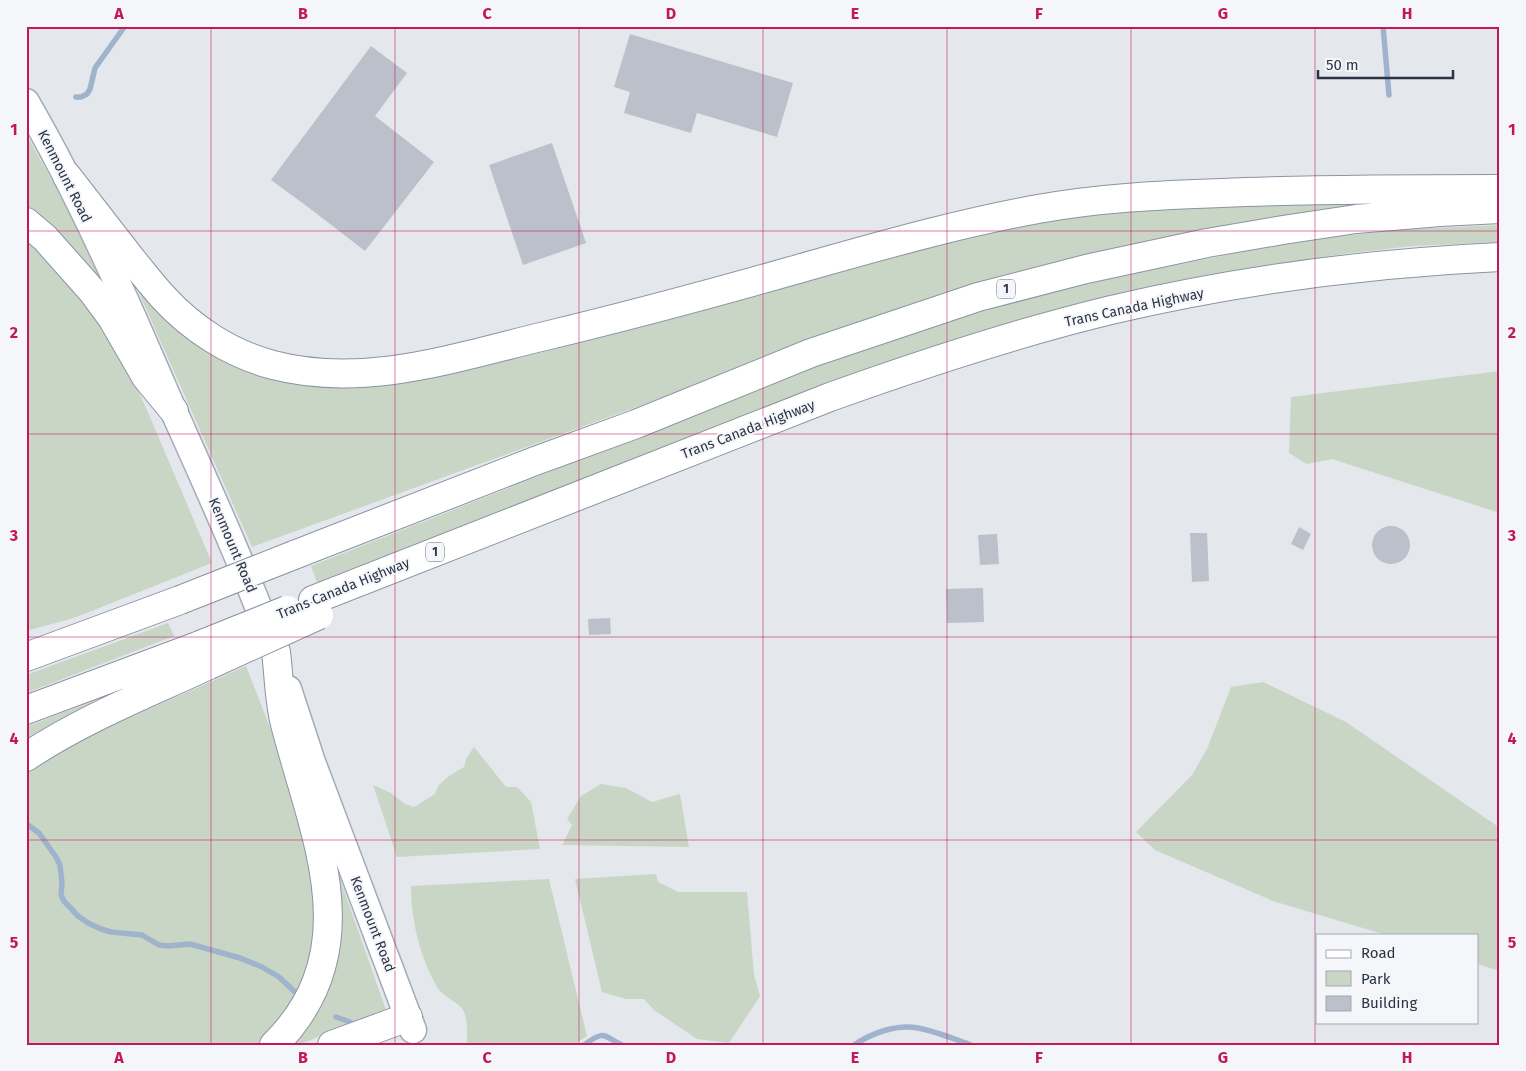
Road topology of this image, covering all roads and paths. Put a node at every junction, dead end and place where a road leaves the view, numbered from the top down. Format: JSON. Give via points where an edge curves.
{"nodes":[{"id":1,"x":26,"y":102,"type":"edge"},
{"id":2,"x":67,"y":176,"type":"junction"},
{"id":3,"x":1500,"y":189,"type":"edge"},
{"id":4,"x":1500,"y":210,"type":"edge"},
{"id":5,"x":26,"y":222,"type":"edge"},
{"id":6,"x":1500,"y":257,"type":"edge"},
{"id":7,"x":174,"y":411,"type":"junction"},
{"id":8,"x":180,"y":600,"type":"junction"},
{"id":9,"x":26,"y":639,"type":"edge"},
{"id":10,"x":276,"y":652,"type":"junction"},
{"id":11,"x":204,"y":655,"type":"junction"},
{"id":12,"x":26,"y":657,"type":"edge"},
{"id":13,"x":26,"y":710,"type":"edge"},
{"id":14,"x":26,"y":757,"type":"edge"},
{"id":15,"x":411,"y":1024,"type":"junction"},
{"id":16,"x":274,"y":1045,"type":"edge"},
{"id":17,"x":332,"y":1045,"type":"edge"},
{"id":18,"x":373,"y":1045,"type":"edge"}],
"edges":[{"from":1,"to":2,"type":"main road","name":"Kenmount Road"},
{"from":2,"to":3,"type":"highway","via":[[162,296],[194,326],[257,360],[339,375],[384,372],[448,360],[937,232],[1095,200],[1289,190]]},
{"from":2,"to":7,"type":"main road","name":"Kenmount Road"},
{"from":4,"to":8,"type":"highway","number":"1","bridge":true,"via":[[1356,219],[1283,230],[1086,269],[978,297],[811,353]]},
{"from":5,"to":7,"type":"highway","via":[[45,238],[92,291],[112,318],[146,377]]},
{"from":6,"to":11,"type":"highway","name":"Trans Canada Highway","number":"1","bridge":true,"via":[[1306,274],[1152,302],[995,342],[848,391],[557,504]]},
{"from":7,"to":10,"type":"main road","name":"Kenmount Road","via":[[235,548]]},
{"from":8,"to":9,"type":"highway"},
{"from":8,"to":12,"type":"highway","number":"1"},
{"from":10,"to":15,"type":"main road","name":"Kenmount Road","via":[[312,762]]},
{"from":10,"to":16,"type":"highway","via":[[284,720],[322,857],[328,927],[315,986],[302,1011]]},
{"from":11,"to":13,"type":"highway","name":"Trans Canada Highway","number":"1"},
{"from":11,"to":14,"type":"highway"},
{"from":15,"to":17,"type":"highway"},
{"from":15,"to":18,"type":"highway"}]}
